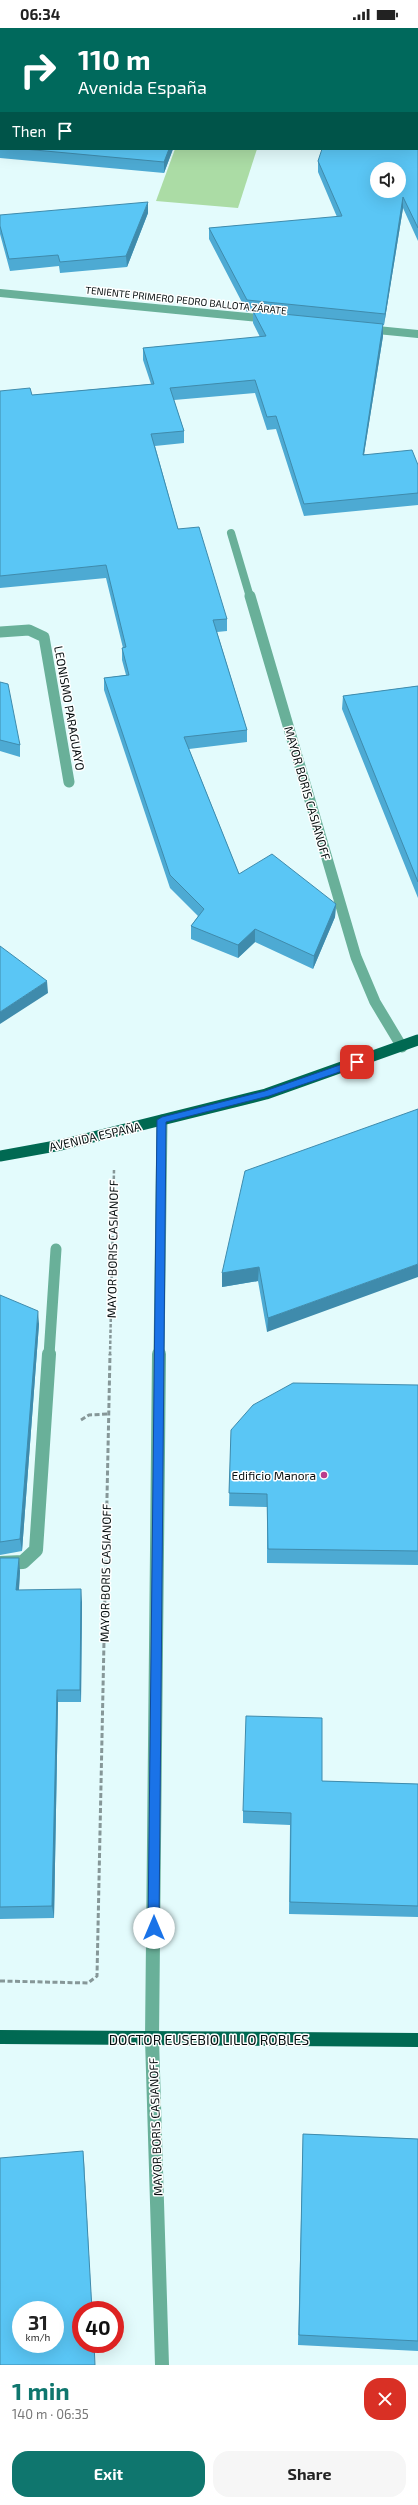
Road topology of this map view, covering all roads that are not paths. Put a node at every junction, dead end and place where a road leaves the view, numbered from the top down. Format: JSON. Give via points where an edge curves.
{"nodes":[{"id":1,"x":0,"y":293,"type":"edge"},
{"id":2,"x":276,"y":320,"type":"edge"},
{"id":3,"x":355,"y":328,"type":"edge"},
{"id":4,"x":418,"y":334,"type":"edge"},
{"id":5,"x":231,"y":533,"type":"dead end"},
{"id":6,"x":0,"y":632,"type":"edge"},
{"id":7,"x":69,"y":782,"type":"dead end"},
{"id":8,"x":418,"y":1040,"type":"edge"},
{"id":9,"x":402,"y":1047,"type":"junction"},
{"id":10,"x":162,"y":1120,"type":"junction"},
{"id":11,"x":0,"y":1156,"type":"edge"},
{"id":12,"x":56,"y":1250,"type":"dead end"},
{"id":13,"x":0,"y":1563,"type":"edge"},
{"id":14,"x":0,"y":2037,"type":"edge"},
{"id":15,"x":152,"y":2039,"type":"junction"},
{"id":16,"x":418,"y":2040,"type":"edge"},
{"id":17,"x":162,"y":2365,"type":"edge"}],
"edges":[{"from":1,"to":2,"type":"street","name":"TENIENTE PRIMERO PEDRO BALLOTA ZÁRATE"},
{"from":3,"to":4,"type":"street"},
{"from":5,"to":9,"type":"street","name":"MAYOR BORIS CASIANOFF","via":[[356,957],[375,1002]]},
{"from":6,"to":7,"type":"street","name":"LEONISMO PARAGUAYO","via":[[37,631],[44,637]]},
{"from":8,"to":9,"type":"main road","name":"AVENIDA ESPAÑA"},
{"from":9,"to":10,"type":"main road","name":"AVENIDA ESPAÑA","via":[[266,1094]]},
{"from":10,"to":11,"type":"main road","name":"AVENIDA ESPAÑA","via":[[61,1145]]},
{"from":10,"to":15,"type":"street","name":"MAYOR BORIS CASIANOFF"},
{"from":12,"to":13,"type":"street","via":[[36,1550],[23,1562]]},
{"from":14,"to":15,"type":"main road","name":"DOCTOR EUSEBIO LILLO ROBLES"},
{"from":15,"to":16,"type":"main road","name":"DOCTOR EUSEBIO LILLO ROBLES"},
{"from":15,"to":17,"type":"street","name":"MAYOR BORIS CASIANOFF"}]}
